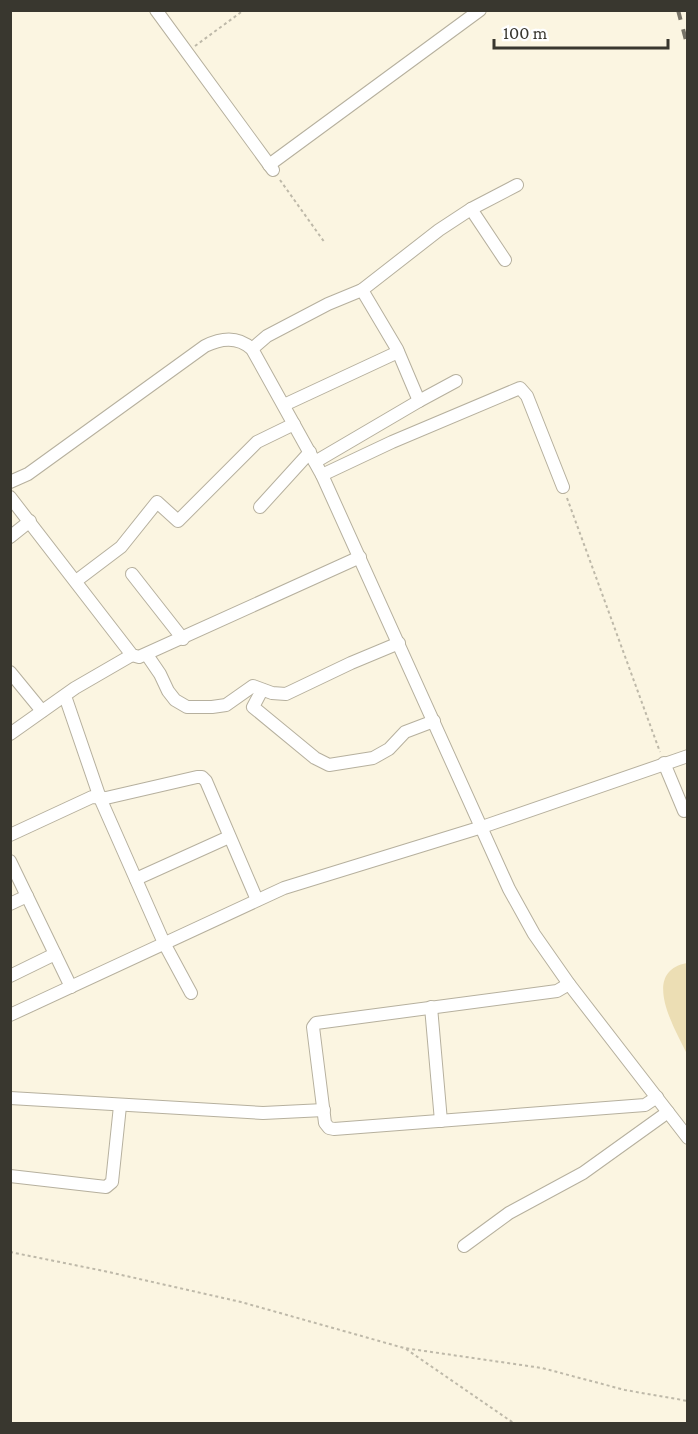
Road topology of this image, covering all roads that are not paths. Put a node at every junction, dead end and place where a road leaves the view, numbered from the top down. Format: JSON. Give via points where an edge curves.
{"nodes":[{"id":1,"x":156,"y":10,"type":"edge"},
{"id":2,"x":480,"y":10,"type":"edge"},
{"id":3,"x":517,"y":184,"type":"dead end"},
{"id":4,"x":471,"y":209,"type":"junction"},
{"id":5,"x":505,"y":260,"type":"dead end"},
{"id":6,"x":362,"y":290,"type":"junction"},
{"id":7,"x":252,"y":349,"type":"junction"},
{"id":8,"x":398,"y":352,"type":"junction"},
{"id":9,"x":456,"y":381,"type":"dead end"},
{"id":10,"x":419,"y":401,"type":"junction"},
{"id":11,"x":284,"y":405,"type":"junction"},
{"id":12,"x":294,"y":424,"type":"junction"},
{"id":13,"x":313,"y":457,"type":"junction"},
{"id":14,"x":322,"y":475,"type":"junction"},
{"id":15,"x":10,"y":482,"type":"edge"},
{"id":16,"x":563,"y":487,"type":"road end"},
{"id":17,"x":10,"y":497,"type":"edge"},
{"id":18,"x":260,"y":507,"type":"dead end"},
{"id":19,"x":30,"y":521,"type":"junction"},
{"id":20,"x":10,"y":537,"type":"edge"},
{"id":21,"x":360,"y":557,"type":"junction"},
{"id":22,"x":132,"y":574,"type":"dead end"},
{"id":23,"x":76,"y":580,"type":"junction"},
{"id":24,"x":183,"y":639,"type":"junction"},
{"id":25,"x":399,"y":643,"type":"junction"},
{"id":26,"x":132,"y":655,"type":"junction"},
{"id":27,"x":147,"y":655,"type":"junction"},
{"id":28,"x":10,"y":672,"type":"edge"},
{"id":29,"x":262,"y":690,"type":"junction"},
{"id":30,"x":65,"y":696,"type":"junction"},
{"id":31,"x":42,"y":711,"type":"junction"},
{"id":32,"x":434,"y":720,"type":"junction"},
{"id":33,"x":10,"y":734,"type":"edge"},
{"id":34,"x":687,"y":756,"type":"edge"},
{"id":35,"x":664,"y":763,"type":"junction"},
{"id":36,"x":100,"y":798,"type":"junction"},
{"id":37,"x":684,"y":811,"type":"dead end"},
{"id":38,"x":482,"y":827,"type":"junction"},
{"id":39,"x":10,"y":835,"type":"edge"},
{"id":40,"x":229,"y":837,"type":"junction"},
{"id":41,"x":10,"y":861,"type":"edge"},
{"id":42,"x":136,"y":879,"type":"junction"},
{"id":43,"x":27,"y":896,"type":"junction"},
{"id":44,"x":257,"y":900,"type":"junction"},
{"id":45,"x":10,"y":904,"type":"edge"},
{"id":46,"x":164,"y":943,"type":"junction"},
{"id":47,"x":55,"y":954,"type":"junction"},
{"id":48,"x":10,"y":976,"type":"edge"},
{"id":49,"x":569,"y":984,"type":"junction"},
{"id":50,"x":71,"y":987,"type":"junction"},
{"id":51,"x":191,"y":993,"type":"dead end"},
{"id":52,"x":431,"y":1007,"type":"junction"},
{"id":53,"x":10,"y":1015,"type":"edge"},
{"id":54,"x":657,"y":1097,"type":"junction"},
{"id":55,"x":10,"y":1098,"type":"edge"},
{"id":56,"x":120,"y":1106,"type":"junction"},
{"id":57,"x":324,"y":1110,"type":"junction"},
{"id":58,"x":668,"y":1112,"type":"junction"},
{"id":59,"x":441,"y":1121,"type":"junction"},
{"id":60,"x":687,"y":1138,"type":"edge"},
{"id":61,"x":10,"y":1176,"type":"edge"},
{"id":62,"x":464,"y":1246,"type":"dead end"}],
"edges":[{"from":1,"to":2,"type":"street","via":[[271,167]]},
{"from":3,"to":4,"type":"street"},
{"from":4,"to":5,"type":"street"},
{"from":4,"to":6,"type":"street"},
{"from":6,"to":7,"type":"street","via":[[328,303],[267,336]]},
{"from":6,"to":8,"type":"street"},
{"from":7,"to":11,"type":"street"},
{"from":7,"to":15,"type":"street","via":[[237,339],[205,346],[28,474]]},
{"from":8,"to":10,"type":"street"},
{"from":8,"to":11,"type":"street"},
{"from":9,"to":10,"type":"street"},
{"from":10,"to":13,"type":"street"},
{"from":11,"to":12,"type":"street"},
{"from":12,"to":13,"type":"street"},
{"from":12,"to":23,"type":"street","via":[[257,442],[178,521],[157,502],[121,547]]},
{"from":13,"to":14,"type":"street"},
{"from":13,"to":18,"type":"street"},
{"from":14,"to":16,"type":"street","via":[[520,388],[527,396]]},
{"from":14,"to":21,"type":"street"},
{"from":17,"to":19,"type":"street"},
{"from":19,"to":20,"type":"street"},
{"from":19,"to":23,"type":"street"},
{"from":21,"to":24,"type":"street"},
{"from":21,"to":25,"type":"street"},
{"from":22,"to":24,"type":"street"},
{"from":23,"to":26,"type":"street"},
{"from":24,"to":27,"type":"street"},
{"from":25,"to":29,"type":"street","via":[[286,694]]},
{"from":25,"to":32,"type":"street"},
{"from":26,"to":27,"type":"street"},
{"from":26,"to":30,"type":"street"},
{"from":27,"to":29,"type":"street","via":[[168,691],[187,707],[226,705],[253,686]]},
{"from":28,"to":31,"type":"street"},
{"from":29,"to":32,"type":"street","via":[[253,707],[329,765],[373,758],[389,749],[405,732]]},
{"from":30,"to":31,"type":"street"},
{"from":30,"to":36,"type":"street"},
{"from":31,"to":33,"type":"street"},
{"from":32,"to":38,"type":"street"},
{"from":34,"to":35,"type":"street"},
{"from":35,"to":37,"type":"street"},
{"from":35,"to":38,"type":"street"},
{"from":36,"to":39,"type":"street","via":[[92,797]]},
{"from":36,"to":40,"type":"street","via":[[202,777]]},
{"from":36,"to":42,"type":"street"},
{"from":38,"to":44,"type":"street","via":[[284,888]]},
{"from":38,"to":49,"type":"street","via":[[508,889]]},
{"from":40,"to":42,"type":"street"},
{"from":40,"to":44,"type":"street"},
{"from":41,"to":43,"type":"street"},
{"from":42,"to":46,"type":"street"},
{"from":43,"to":45,"type":"street"},
{"from":43,"to":47,"type":"street"},
{"from":44,"to":46,"type":"street"},
{"from":46,"to":50,"type":"street"},
{"from":46,"to":51,"type":"street"},
{"from":47,"to":48,"type":"street"},
{"from":47,"to":50,"type":"street"},
{"from":49,"to":52,"type":"street","via":[[557,992]]},
{"from":49,"to":54,"type":"street"},
{"from":50,"to":53,"type":"street"},
{"from":52,"to":57,"type":"street","via":[[314,1024]]},
{"from":52,"to":59,"type":"street"},
{"from":54,"to":58,"type":"street"},
{"from":54,"to":59,"type":"street","via":[[645,1105]]},
{"from":55,"to":56,"type":"street"},
{"from":56,"to":57,"type":"street","via":[[263,1113]]},
{"from":56,"to":61,"type":"street","via":[[112,1182],[106,1187]]},
{"from":57,"to":59,"type":"street","via":[[325,1123],[334,1129]]},
{"from":58,"to":60,"type":"street"},
{"from":58,"to":62,"type":"street","via":[[583,1173],[509,1213]]}]}
